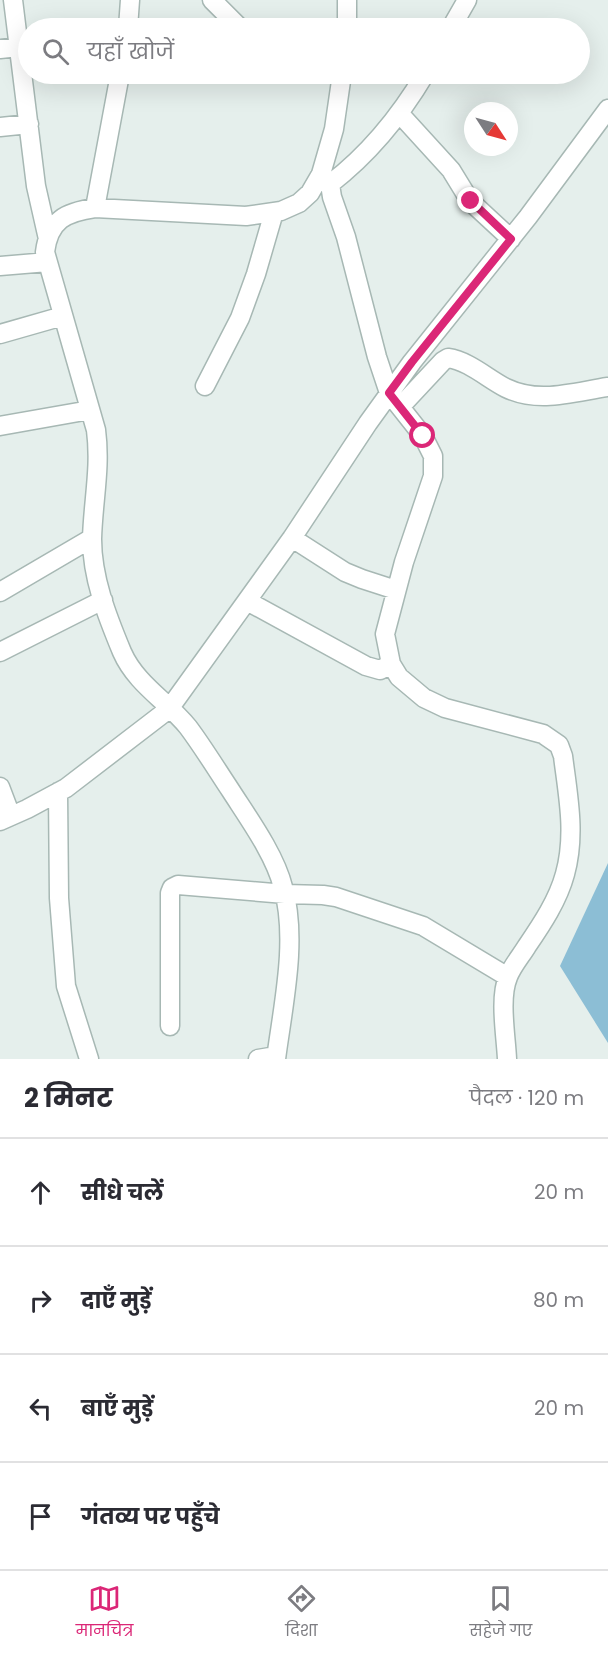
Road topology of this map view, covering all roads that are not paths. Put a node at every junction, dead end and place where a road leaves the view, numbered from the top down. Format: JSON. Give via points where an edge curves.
{"nodes":[{"id":1,"x":13,"y":0,"type":"edge"},
{"id":2,"x":130,"y":0,"type":"edge"},
{"id":3,"x":212,"y":0,"type":"edge"},
{"id":4,"x":347,"y":0,"type":"edge"},
{"id":5,"x":467,"y":0,"type":"edge"},
{"id":6,"x":129,"y":18,"type":"edge"},
{"id":7,"x":230,"y":18,"type":"edge"},
{"id":8,"x":347,"y":18,"type":"edge"},
{"id":9,"x":457,"y":18,"type":"edge"},
{"id":10,"x":18,"y":39,"type":"edge"},
{"id":11,"x":18,"y":47,"type":"edge"},
{"id":12,"x":0,"y":49,"type":"edge"},
{"id":13,"x":24,"y":84,"type":"edge"},
{"id":14,"x":118,"y":84,"type":"edge"},
{"id":15,"x":341,"y":84,"type":"edge"},
{"id":16,"x":418,"y":84,"type":"edge"},
{"id":17,"x":608,"y":109,"type":"edge"},
{"id":18,"x":399,"y":112,"type":"junction"},
{"id":19,"x":29,"y":124,"type":"junction"},
{"id":20,"x":0,"y":127,"type":"edge"},
{"id":21,"x":326,"y":179,"type":"junction"},
{"id":22,"x":94,"y":208,"type":"junction"},
{"id":23,"x":274,"y":212,"type":"junction"},
{"id":24,"x":48,"y":239,"type":"junction"},
{"id":25,"x":511,"y":239,"type":"junction"},
{"id":26,"x":48,"y":262,"type":"junction"},
{"id":27,"x":0,"y":266,"type":"edge"},
{"id":28,"x":63,"y":316,"type":"junction"},
{"id":29,"x":0,"y":334,"type":"edge"},
{"id":30,"x":205,"y":386,"type":"dead end"},
{"id":31,"x":608,"y":387,"type":"edge"},
{"id":32,"x":395,"y":400,"type":"junction"},
{"id":33,"x":90,"y":410,"type":"junction"},
{"id":34,"x":0,"y":426,"type":"edge"},
{"id":35,"x":92,"y":538,"type":"junction"},
{"id":36,"x":292,"y":538,"type":"junction"},
{"id":37,"x":396,"y":590,"type":"junction"},
{"id":38,"x":0,"y":592,"type":"edge"},
{"id":39,"x":103,"y":600,"type":"junction"},
{"id":40,"x":247,"y":601,"type":"junction"},
{"id":41,"x":0,"y":652,"type":"edge"},
{"id":42,"x":391,"y":664,"type":"junction"},
{"id":43,"x":169,"y":709,"type":"junction"},
{"id":44,"x":0,"y":787,"type":"edge"},
{"id":45,"x":58,"y":792,"type":"junction"},
{"id":46,"x":6,"y":818,"type":"edge"},
{"id":47,"x":285,"y":894,"type":"junction"},
{"id":48,"x":508,"y":977,"type":"junction"},
{"id":49,"x":170,"y":1026,"type":"dead end"},
{"id":50,"x":270,"y":1058,"type":"edge"},
{"id":51,"x":89,"y":1059,"type":"edge"},
{"id":52,"x":507,"y":1059,"type":"edge"}],
"edges":[{"from":1,"to":10,"type":"street"},
{"from":2,"to":6,"type":"street"},
{"from":3,"to":7,"type":"street"},
{"from":4,"to":8,"type":"street"},
{"from":5,"to":9,"type":"street"},
{"from":11,"to":12,"type":"street"},
{"from":13,"to":19,"type":"street"},
{"from":14,"to":22,"type":"street"},
{"from":15,"to":21,"type":"street"},
{"from":16,"to":18,"type":"street"},
{"from":17,"to":25,"type":"street"},
{"from":18,"to":21,"type":"street","via":[[352,167]]},
{"from":18,"to":25,"type":"street","via":[[451,170],[471,201]]},
{"from":19,"to":20,"type":"street"},
{"from":19,"to":24,"type":"street","via":[[36,186]]},
{"from":21,"to":23,"type":"street","via":[[299,203]]},
{"from":21,"to":32,"type":"street","via":[[346,237],[377,357]]},
{"from":22,"to":23,"type":"street","via":[[246,216]]},
{"from":22,"to":24,"type":"street","via":[[67,213],[53,227]]},
{"from":23,"to":30,"type":"street","via":[[240,318]]},
{"from":24,"to":26,"type":"street"},
{"from":25,"to":32,"type":"street","via":[[412,362]]},
{"from":26,"to":27,"type":"street"},
{"from":26,"to":28,"type":"street"},
{"from":28,"to":29,"type":"street"},
{"from":28,"to":33,"type":"street"},
{"from":31,"to":32,"type":"street","via":[[580,393],[526,395],[448,358]]},
{"from":32,"to":36,"type":"street"},
{"from":32,"to":37,"type":"street","via":[[429,446],[434,467]]},
{"from":33,"to":34,"type":"street"},
{"from":33,"to":35,"type":"street","via":[[99,453]]},
{"from":35,"to":38,"type":"street"},
{"from":35,"to":39,"type":"street","via":[[93,565]]},
{"from":36,"to":37,"type":"street","via":[[345,572]]},
{"from":36,"to":40,"type":"street"},
{"from":37,"to":42,"type":"street","via":[[385,634]]},
{"from":39,"to":41,"type":"street"},
{"from":39,"to":43,"type":"street","via":[[124,656],[146,687]]},
{"from":40,"to":42,"type":"street","via":[[366,666],[380,669]]},
{"from":40,"to":43,"type":"street"},
{"from":42,"to":48,"type":"street","via":[[399,677],[424,698],[445,708],[543,734],[561,750],[572,828],[565,874],[538,931]]},
{"from":43,"to":45,"type":"street"},
{"from":43,"to":47,"type":"street","via":[[186,725],[243,810],[275,867]]},
{"from":44,"to":46,"type":"street"},
{"from":45,"to":46,"type":"street"},
{"from":45,"to":51,"type":"street","via":[[59,898],[66,986]]},
{"from":47,"to":48,"type":"street","via":[[336,897],[423,926]]},
{"from":47,"to":49,"type":"street","via":[[178,885],[172,888]]},
{"from":47,"to":50,"type":"street","via":[[289,939],[285,995]]},
{"from":48,"to":52,"type":"street","via":[[504,997]]}]}
